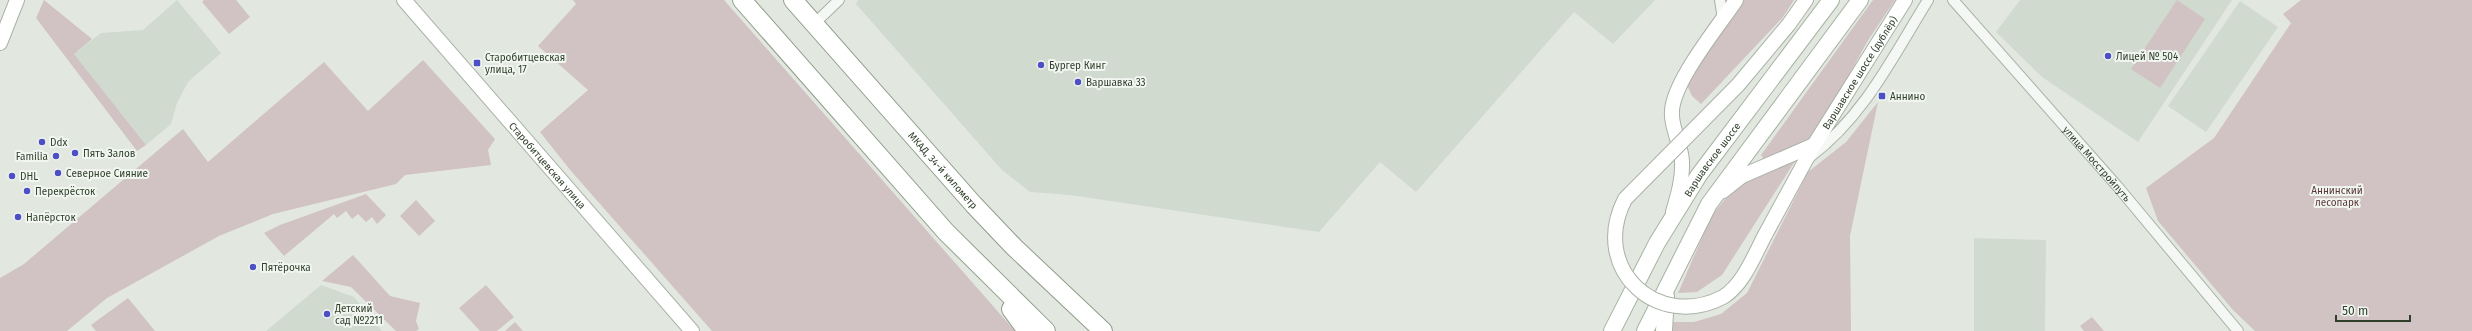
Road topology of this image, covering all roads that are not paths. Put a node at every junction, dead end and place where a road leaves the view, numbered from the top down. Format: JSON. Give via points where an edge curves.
{"nodes":[{"id":1,"x":17,"y":0,"type":"edge"},
{"id":2,"x":404,"y":0,"type":"edge"},
{"id":3,"x":742,"y":0,"type":"edge"},
{"id":4,"x":793,"y":0,"type":"edge"},
{"id":5,"x":839,"y":0,"type":"edge"},
{"id":6,"x":1720,"y":0,"type":"edge"},
{"id":7,"x":1736,"y":0,"type":"edge"},
{"id":8,"x":1806,"y":0,"type":"edge"},
{"id":9,"x":1831,"y":0,"type":"edge"},
{"id":10,"x":1860,"y":0,"type":"edge"},
{"id":11,"x":1905,"y":0,"type":"edge"},
{"id":12,"x":1928,"y":0,"type":"edge"},
{"id":13,"x":1953,"y":0,"type":"edge"},
{"id":14,"x":1723,"y":20,"type":"junction"},
{"id":15,"x":814,"y":24,"type":"junction"},
{"id":16,"x":0,"y":43,"type":"edge"},
{"id":17,"x":1814,"y":145,"type":"junction"},
{"id":18,"x":1807,"y":159,"type":"junction"},
{"id":19,"x":1709,"y":204,"type":"junction"},
{"id":20,"x":1672,"y":216,"type":"junction"},
{"id":21,"x":946,"y":232,"type":"junction"},
{"id":22,"x":1671,"y":277,"type":"junction"},
{"id":23,"x":1612,"y":330,"type":"edge"},
{"id":24,"x":692,"y":331,"type":"edge"},
{"id":25,"x":1027,"y":331,"type":"edge"},
{"id":26,"x":1046,"y":331,"type":"edge"},
{"id":27,"x":1103,"y":331,"type":"edge"},
{"id":28,"x":1645,"y":331,"type":"edge"},
{"id":29,"x":1664,"y":331,"type":"edge"},
{"id":30,"x":2238,"y":331,"type":"edge"}],
"edges":[{"from":1,"to":16,"type":"main road"},
{"from":2,"to":24,"type":"main road","name":"Старобитцевская улица"},
{"from":3,"to":21,"type":"highway"},
{"from":4,"to":15,"type":"highway","name":"МКАД, 34-й километр"},
{"from":5,"to":15,"type":"street"},
{"from":6,"to":14,"type":"street"},
{"from":7,"to":14,"type":"main road"},
{"from":8,"to":18,"type":"main road","name":"Варшавское шоссе (дублёр)","bridge":true,"via":[[1738,85],[1625,199],[1618,211],[1614,230],[1618,262],[1628,283],[1661,304],[1680,308],[1702,306],[1723,297],[1736,285]]},
{"from":9,"to":20,"type":"main road","name":"Варшавское шоссе","via":[[1699,175]]},
{"from":10,"to":19,"type":"main road"},
{"from":11,"to":17,"type":"main road","name":"Варшавское шоссе (дублёр)"},
{"from":12,"to":18,"type":"street","via":[[1853,118],[1831,141]]},
{"from":13,"to":30,"type":"street","name":"улица Мосстройпуть","via":[[2103,169]]},
{"from":14,"to":20,"type":"main road","via":[[1689,72],[1672,104],[1682,161],[1679,189]]},
{"from":15,"to":27,"type":"highway","name":"МКАД, 34-й километр","via":[[974,206]]},
{"from":17,"to":18,"type":"main road","name":"Варшавское шоссе (дублёр)"},
{"from":17,"to":19,"type":"main road","via":[[1742,176]]},
{"from":19,"to":22,"type":"main road"},
{"from":20,"to":23,"type":"main road","name":"Варшавское шоссе"},
{"from":21,"to":25,"type":"highway"},
{"from":21,"to":26,"type":"highway"},
{"from":22,"to":28,"type":"main road"},
{"from":22,"to":29,"type":"main road","via":[[1665,303]]}]}
